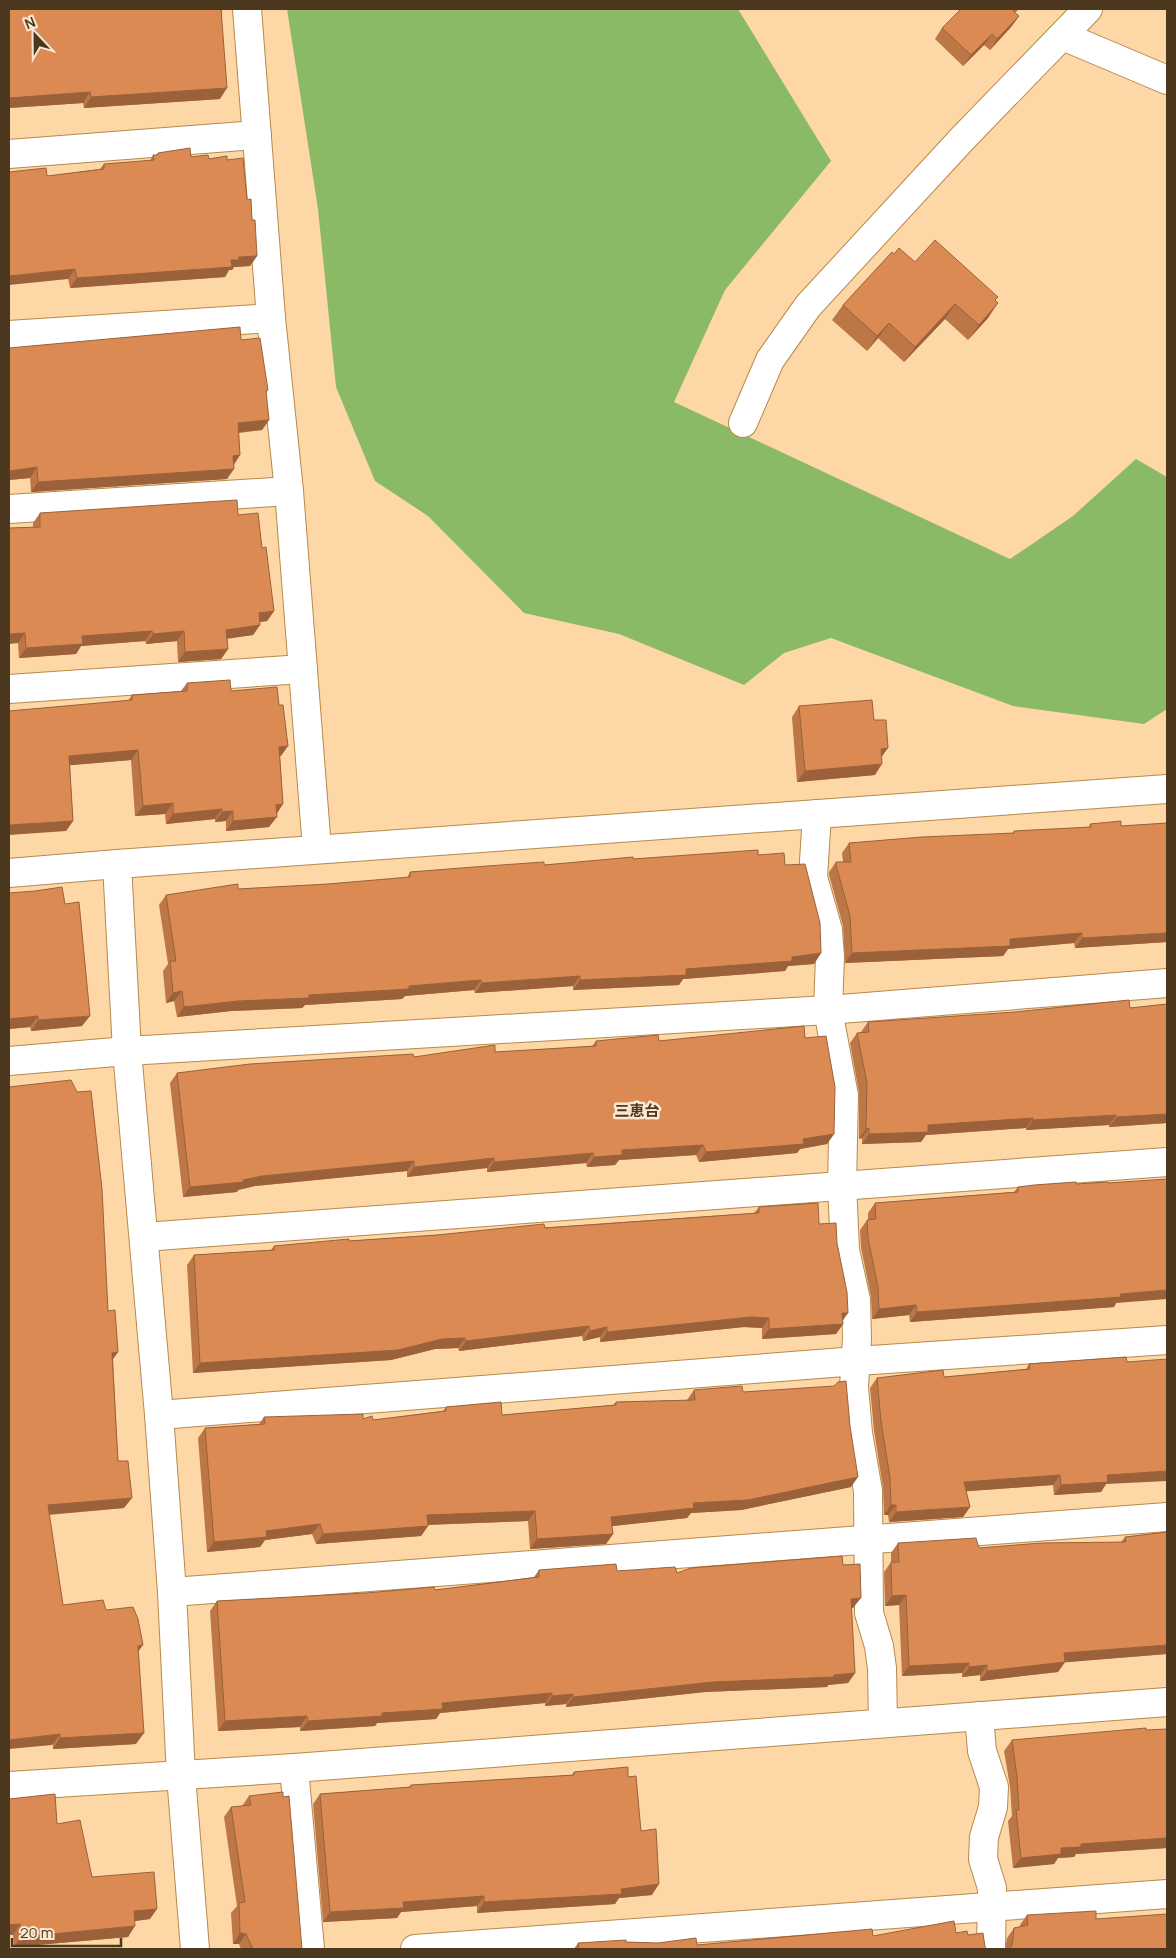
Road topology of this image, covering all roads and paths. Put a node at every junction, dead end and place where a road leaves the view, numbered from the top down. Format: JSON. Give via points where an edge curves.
{"nodes":[{"id":1,"x":247,"y":9,"type":"edge"},
{"id":2,"x":1088,"y":9,"type":"edge"},
{"id":3,"x":1063,"y":36,"type":"junction"},
{"id":4,"x":1167,"y":80,"type":"edge"},
{"id":5,"x":257,"y":135,"type":"junction"},
{"id":6,"x":9,"y":154,"type":"edge"},
{"id":7,"x":271,"y":318,"type":"junction"},
{"id":8,"x":9,"y":335,"type":"edge"},
{"id":9,"x":743,"y":423,"type":"dead end"},
{"id":10,"x":290,"y":491,"type":"junction"},
{"id":11,"x":9,"y":509,"type":"edge"},
{"id":12,"x":303,"y":669,"type":"junction"},
{"id":13,"x":9,"y":689,"type":"edge"},
{"id":14,"x":1167,"y":789,"type":"edge"},
{"id":15,"x":817,"y":814,"type":"junction"},
{"id":16,"x":317,"y":849,"type":"junction"},
{"id":17,"x":117,"y":864,"type":"junction"},
{"id":18,"x":9,"y":873,"type":"edge"},
{"id":19,"x":1167,"y":983,"type":"edge"},
{"id":20,"x":828,"y":1010,"type":"junction"},
{"id":21,"x":126,"y":1052,"type":"junction"},
{"id":22,"x":9,"y":1061,"type":"edge"},
{"id":23,"x":1167,"y":1162,"type":"edge"},
{"id":24,"x":842,"y":1184,"type":"junction"},
{"id":25,"x":144,"y":1236,"type":"junction"},
{"id":26,"x":1167,"y":1340,"type":"edge"},
{"id":27,"x":857,"y":1361,"type":"junction"},
{"id":28,"x":159,"y":1415,"type":"junction"},
{"id":29,"x":1167,"y":1517,"type":"edge"},
{"id":30,"x":868,"y":1540,"type":"junction"},
{"id":31,"x":172,"y":1592,"type":"junction"},
{"id":32,"x":1167,"y":1702,"type":"edge"},
{"id":33,"x":979,"y":1716,"type":"junction"},
{"id":34,"x":883,"y":1722,"type":"junction"},
{"id":35,"x":294,"y":1768,"type":"junction"},
{"id":36,"x":181,"y":1776,"type":"junction"},
{"id":37,"x":9,"y":1786,"type":"edge"},
{"id":38,"x":1167,"y":1894,"type":"edge"},
{"id":39,"x":993,"y":1907,"type":"junction"},
{"id":40,"x":195,"y":1949,"type":"edge"},
{"id":41,"x":310,"y":1949,"type":"edge"},
{"id":42,"x":415,"y":1949,"type":"edge"},
{"id":43,"x":991,"y":1949,"type":"edge"}],
"edges":[{"from":1,"to":5,"type":"street"},
{"from":2,"to":3,"type":"street"},
{"from":3,"to":4,"type":"street"},
{"from":3,"to":9,"type":"street","via":[[963,138],[808,306],[770,360]]},
{"from":5,"to":6,"type":"street"},
{"from":5,"to":7,"type":"street"},
{"from":7,"to":8,"type":"street"},
{"from":7,"to":10,"type":"street"},
{"from":10,"to":11,"type":"street"},
{"from":10,"to":12,"type":"street"},
{"from":12,"to":13,"type":"street"},
{"from":12,"to":16,"type":"street"},
{"from":14,"to":15,"type":"street"},
{"from":15,"to":16,"type":"street"},
{"from":15,"to":20,"type":"street","via":[[812,877],[828,930]]},
{"from":16,"to":17,"type":"street"},
{"from":17,"to":18,"type":"street"},
{"from":17,"to":21,"type":"street"},
{"from":19,"to":20,"type":"street"},
{"from":20,"to":21,"type":"street"},
{"from":20,"to":24,"type":"street","via":[[844,1096]]},
{"from":21,"to":22,"type":"street"},
{"from":21,"to":25,"type":"street"},
{"from":23,"to":24,"type":"street"},
{"from":24,"to":25,"type":"street"},
{"from":24,"to":27,"type":"street","via":[[845,1250],[856,1300]]},
{"from":25,"to":28,"type":"street"},
{"from":26,"to":27,"type":"street"},
{"from":27,"to":28,"type":"street"},
{"from":27,"to":30,"type":"street","via":[[854,1387],[868,1491]]},
{"from":28,"to":31,"type":"street"},
{"from":29,"to":30,"type":"street"},
{"from":30,"to":31,"type":"street"},
{"from":30,"to":34,"type":"street","via":[[869,1613],[880,1653]]},
{"from":31,"to":36,"type":"street"},
{"from":32,"to":33,"type":"street"},
{"from":33,"to":34,"type":"street"},
{"from":33,"to":39,"type":"street","via":[[982,1750],[994,1787],[982,1859],[992,1888]]},
{"from":34,"to":35,"type":"street"},
{"from":35,"to":36,"type":"street"},
{"from":35,"to":41,"type":"street"},
{"from":36,"to":37,"type":"street"},
{"from":36,"to":40,"type":"street"},
{"from":38,"to":39,"type":"street"},
{"from":39,"to":42,"type":"street"},
{"from":39,"to":43,"type":"street"}]}
